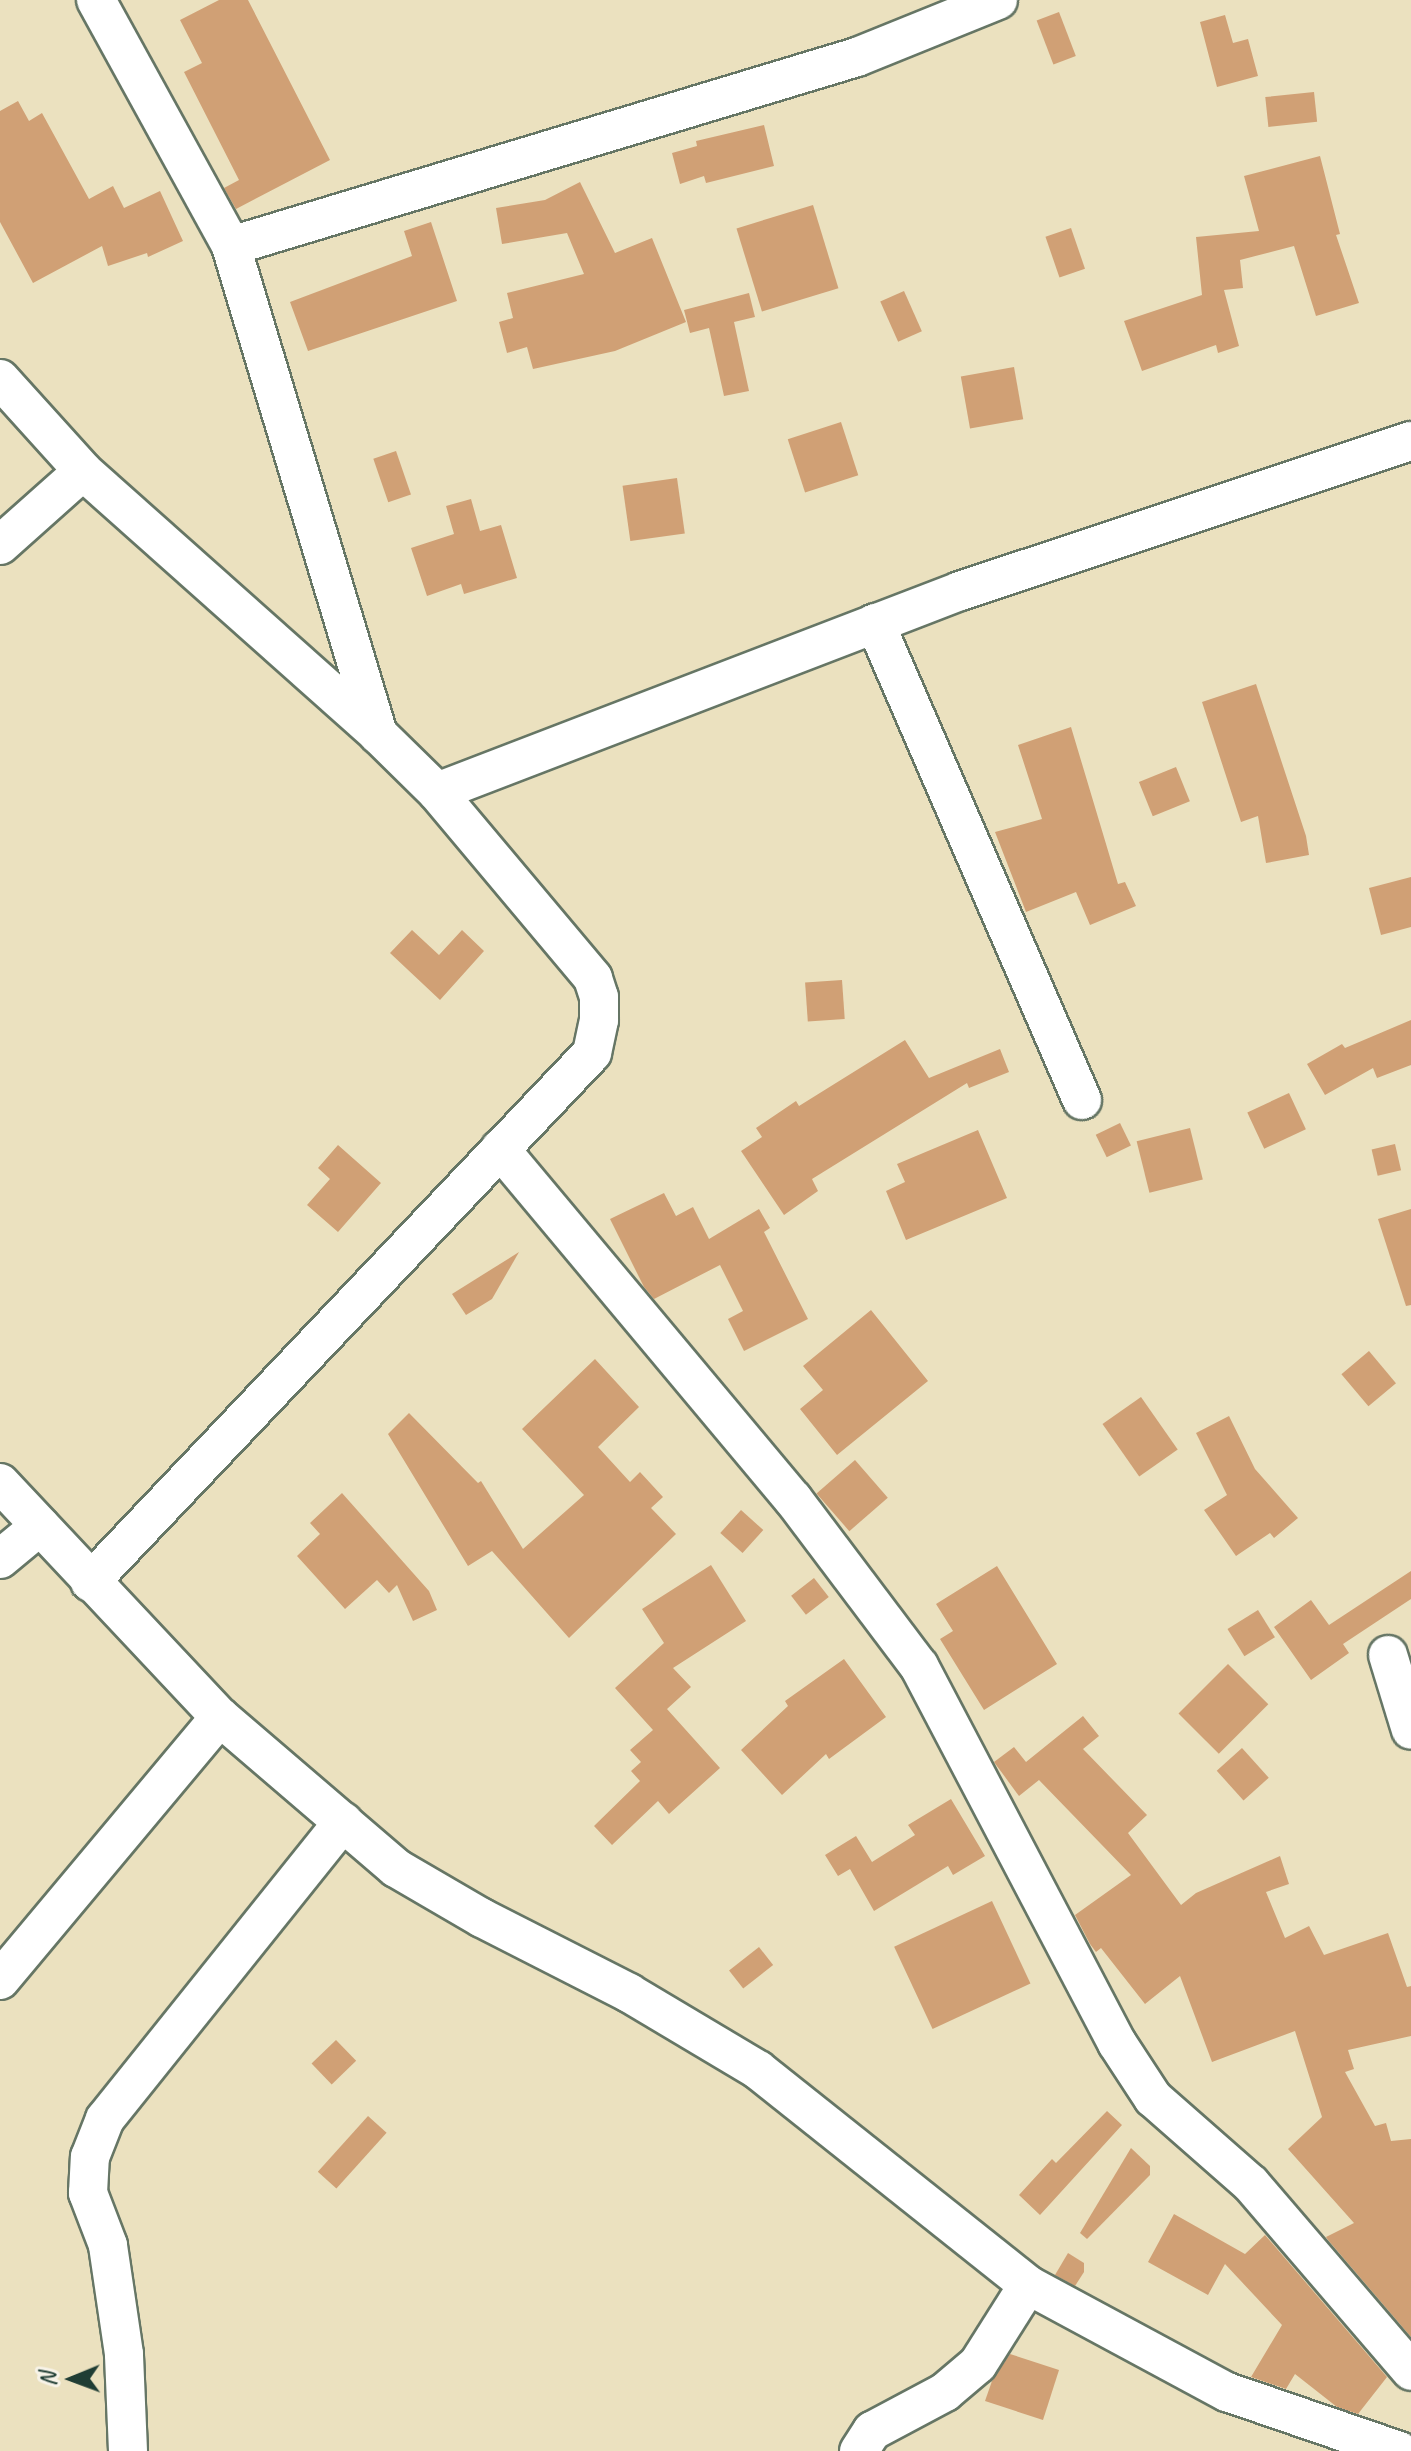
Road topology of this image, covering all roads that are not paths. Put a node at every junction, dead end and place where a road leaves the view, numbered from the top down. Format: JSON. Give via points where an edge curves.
{"nodes":[{"id":1,"x":96,"y":0,"type":"edge"},
{"id":2,"x":998,"y":0,"type":"edge"},
{"id":3,"x":231,"y":246,"type":"junction"},
{"id":4,"x":0,"y":379,"type":"edge"},
{"id":5,"x":1411,"y":441,"type":"edge"},
{"id":6,"x":83,"y":471,"type":"junction"},
{"id":7,"x":0,"y":545,"type":"edge"},
{"id":8,"x":875,"y":623,"type":"junction"},
{"id":9,"x":378,"y":734,"type":"junction"},
{"id":10,"x":437,"y":792,"type":"junction"},
{"id":11,"x":1082,"y":1100,"type":"dead end"},
{"id":12,"x":500,"y":1149,"type":"junction"},
{"id":13,"x":0,"y":1483,"type":"edge"},
{"id":14,"x":40,"y":1526,"type":"junction"},
{"id":15,"x":0,"y":1559,"type":"edge"},
{"id":16,"x":90,"y":1582,"type":"junction"},
{"id":17,"x":1388,"y":1655,"type":"dead end"},
{"id":18,"x":220,"y":1717,"type":"junction"},
{"id":19,"x":1411,"y":1730,"type":"edge"},
{"id":20,"x":343,"y":1822,"type":"junction"},
{"id":21,"x":0,"y":1980,"type":"edge"},
{"id":22,"x":1028,"y":2285,"type":"junction"},
{"id":23,"x":1411,"y":2371,"type":"edge"},
{"id":24,"x":128,"y":2451,"type":"edge"},
{"id":25,"x":859,"y":2451,"type":"edge"},
{"id":26,"x":1399,"y":2451,"type":"edge"}],
"edges":[{"from":1,"to":3,"type":"street"},
{"from":2,"to":3,"type":"street","via":[[857,57]]},
{"from":3,"to":9,"type":"street"},
{"from":4,"to":6,"type":"street"},
{"from":5,"to":8,"type":"street"},
{"from":6,"to":7,"type":"street"},
{"from":6,"to":9,"type":"street"},
{"from":8,"to":10,"type":"street"},
{"from":8,"to":11,"type":"street"},
{"from":9,"to":10,"type":"street"},
{"from":10,"to":12,"type":"street","via":[[581,960],[599,997],[592,1053]]},
{"from":12,"to":16,"type":"street"},
{"from":12,"to":23,"type":"street","via":[[793,1499],[919,1666],[1117,2043],[1153,2098],[1251,2184]]},
{"from":13,"to":14,"type":"street"},
{"from":14,"to":15,"type":"street"},
{"from":14,"to":16,"type":"street"},
{"from":16,"to":18,"type":"street"},
{"from":17,"to":19,"type":"street"},
{"from":18,"to":20,"type":"street"},
{"from":18,"to":21,"type":"street"},
{"from":20,"to":22,"type":"street","via":[[396,1868],[629,1993],[758,2070]]},
{"from":20,"to":24,"type":"street","via":[[105,2119],[90,2157],[88,2193],[108,2245],[124,2354]]},
{"from":22,"to":25,"type":"street","via":[[978,2364],[945,2392],[872,2431]]},
{"from":22,"to":26,"type":"street","via":[[1227,2392]]}]}
